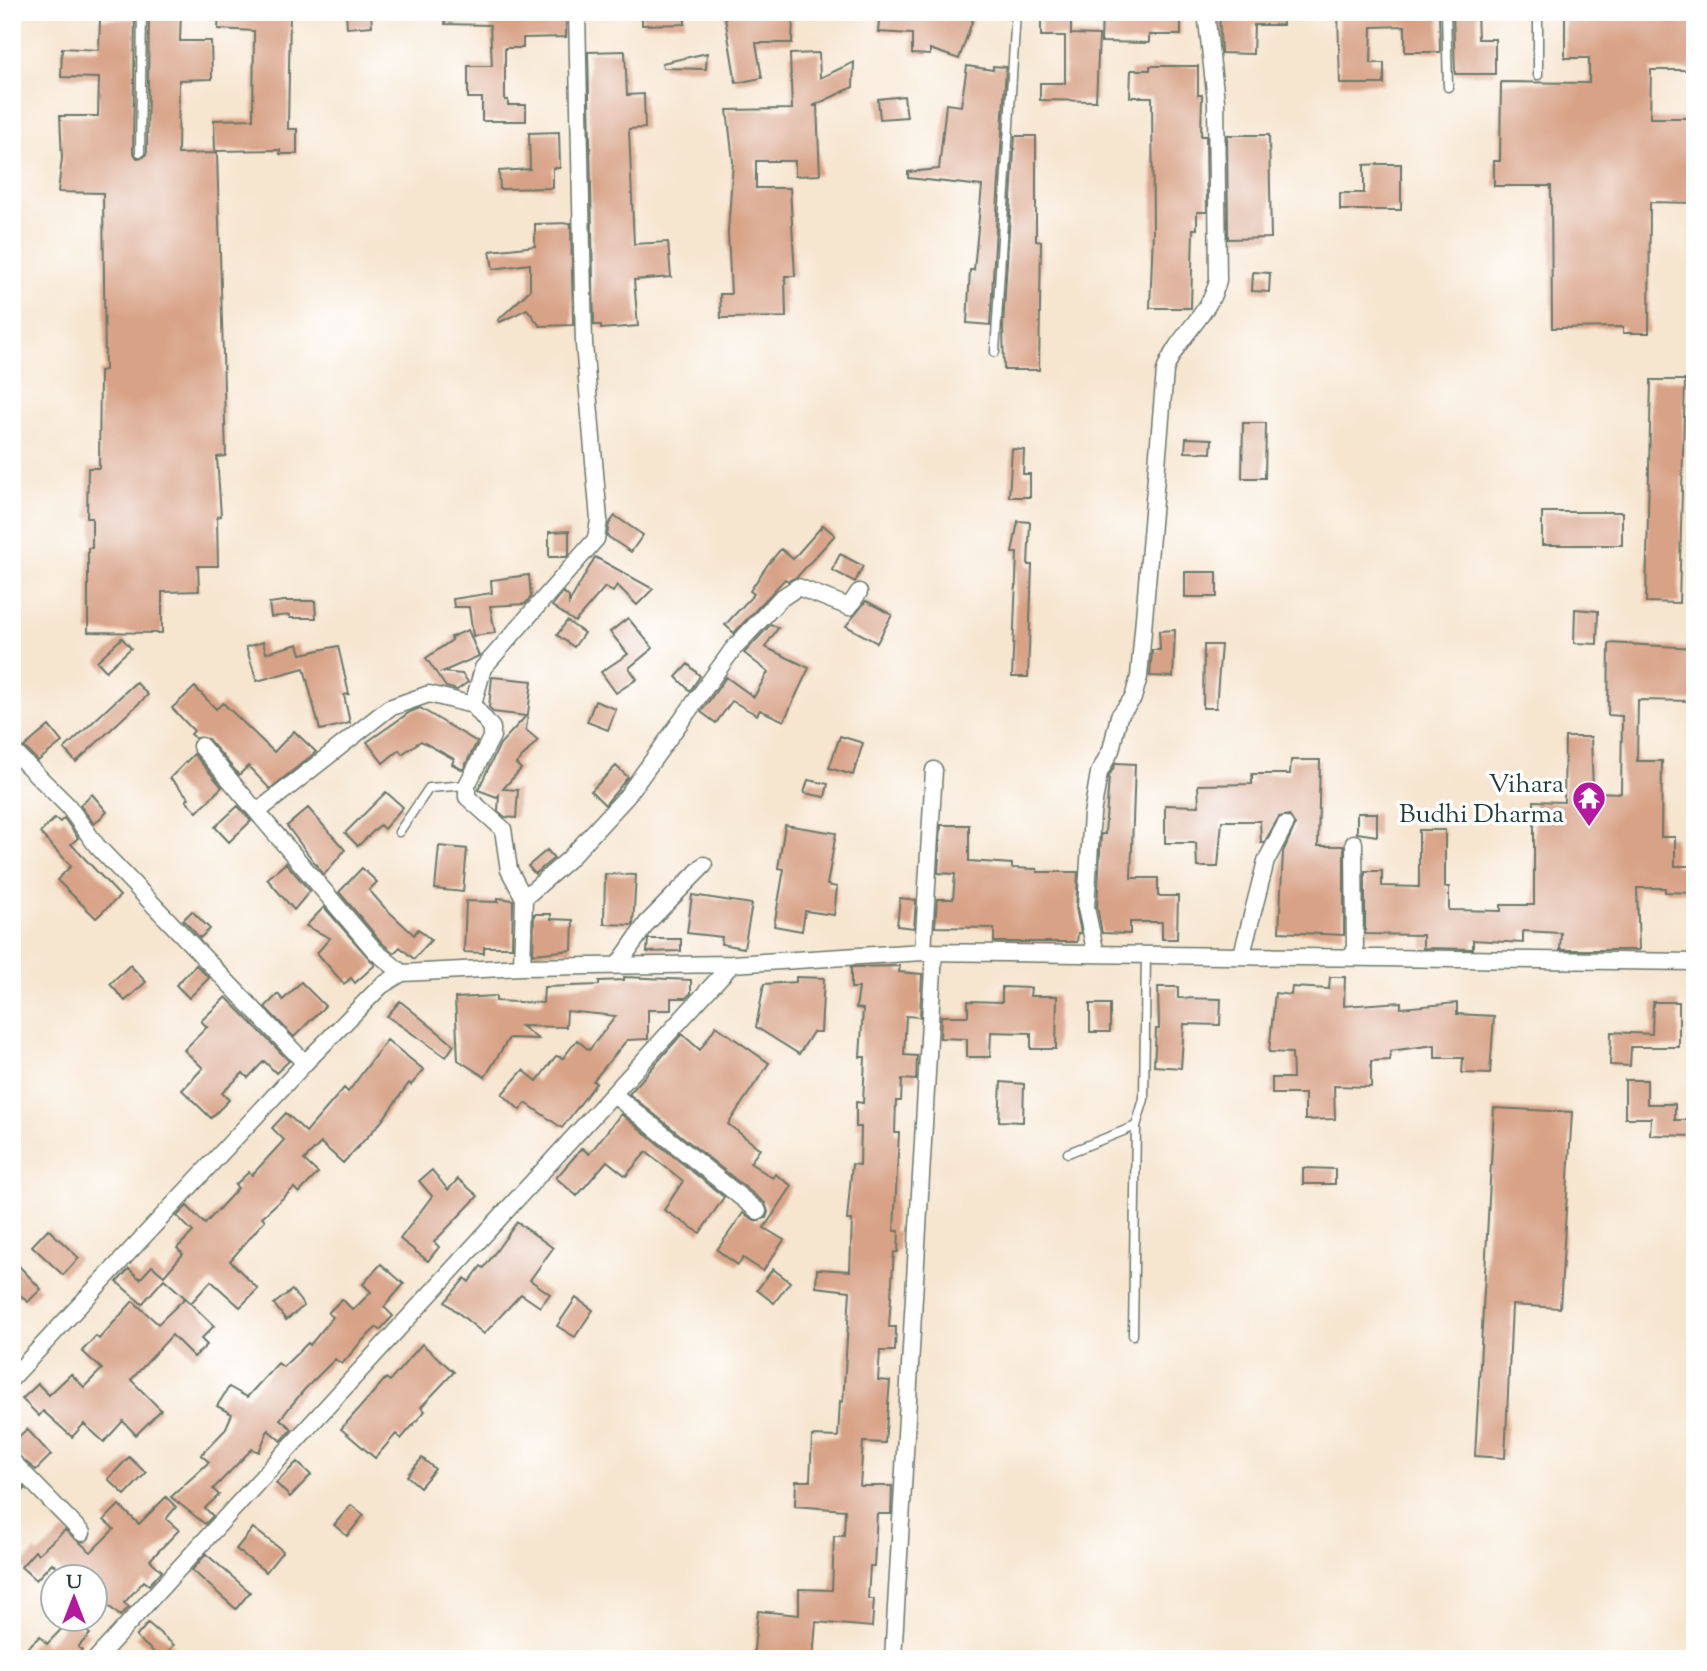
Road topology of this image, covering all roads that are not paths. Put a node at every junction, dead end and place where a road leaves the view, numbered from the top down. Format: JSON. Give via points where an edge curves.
{"nodes":[{"id":1,"x":142,"y":12,"type":"edge"},
{"id":2,"x":577,"y":12,"type":"edge"},
{"id":3,"x":1016,"y":12,"type":"edge"},
{"id":4,"x":1206,"y":12,"type":"edge"},
{"id":5,"x":1446,"y":12,"type":"edge"},
{"id":6,"x":1538,"y":12,"type":"edge"},
{"id":7,"x":1538,"y":75,"type":"dead end"},
{"id":8,"x":1448,"y":87,"type":"dead end"},
{"id":9,"x":140,"y":152,"type":"dead end"},
{"id":10,"x":995,"y":352,"type":"dead end"},
{"id":11,"x":859,"y":592,"type":"dead end"},
{"id":12,"x":473,"y":705,"type":"junction"},
{"id":13,"x":201,"y":746,"type":"dead end"},
{"id":14,"x":12,"y":750,"type":"edge"},
{"id":15,"x":934,"y":770,"type":"dead end"},
{"id":16,"x":467,"y":785,"type":"junction"},
{"id":17,"x":257,"y":812,"type":"junction"},
{"id":18,"x":1285,"y":825,"type":"dead end"},
{"id":19,"x":399,"y":832,"type":"dead end"},
{"id":20,"x":1354,"y":843,"type":"dead end"},
{"id":21,"x":704,"y":865,"type":"dead end"},
{"id":22,"x":524,"y":898,"type":"junction"},
{"id":23,"x":929,"y":952,"type":"junction"},
{"id":24,"x":1096,"y":954,"type":"junction"},
{"id":25,"x":1146,"y":954,"type":"junction"},
{"id":26,"x":1241,"y":954,"type":"junction"},
{"id":27,"x":1355,"y":956,"type":"junction"},
{"id":28,"x":1695,"y":962,"type":"edge"},
{"id":29,"x":732,"y":964,"type":"junction"},
{"id":30,"x":618,"y":965,"type":"junction"},
{"id":31,"x":522,"y":967,"type":"junction"},
{"id":32,"x":402,"y":973,"type":"junction"},
{"id":33,"x":305,"y":1063,"type":"junction"},
{"id":34,"x":613,"y":1094,"type":"junction"},
{"id":35,"x":1136,"y":1126,"type":"junction"},
{"id":36,"x":1068,"y":1153,"type":"dead end"},
{"id":37,"x":758,"y":1210,"type":"dead end"},
{"id":38,"x":1133,"y":1335,"type":"dead end"},
{"id":39,"x":12,"y":1378,"type":"edge"},
{"id":40,"x":12,"y":1461,"type":"edge"},
{"id":41,"x":82,"y":1533,"type":"dead end"},
{"id":42,"x":96,"y":1659,"type":"edge"},
{"id":43,"x":893,"y":1659,"type":"edge"}],
"edges":[{"from":1,"to":9,"type":"lane"},
{"from":2,"to":12,"type":"street","via":[[583,344],[599,520],[596,539],[483,668]]},
{"from":3,"to":10,"type":"lane"},
{"from":4,"to":24,"type":"street","via":[[1216,101],[1219,280],[1211,303],[1165,371],[1139,677],[1098,773],[1092,814],[1086,908]]},
{"from":5,"to":8,"type":"lane"},
{"from":6,"to":7,"type":"lane"},
{"from":11,"to":22,"type":"street","via":[[849,607],[798,587],[780,599],[733,649],[627,796],[569,859]]},
{"from":12,"to":16,"type":"street","via":[[492,728],[492,736]]},
{"from":12,"to":17,"type":"street","via":[[429,694],[389,708]]},
{"from":13,"to":17,"type":"street"},
{"from":14,"to":33,"type":"street","via":[[68,807],[97,846]]},
{"from":15,"to":23,"type":"street"},
{"from":16,"to":19,"type":"lane","via":[[429,788]]},
{"from":16,"to":22,"type":"street","via":[[467,797],[503,829],[509,870]]},
{"from":17,"to":32,"type":"street","via":[[375,951]]},
{"from":18,"to":26,"type":"street","via":[[1266,861]]},
{"from":20,"to":27,"type":"street"},
{"from":21,"to":30,"type":"street","via":[[648,923]]},
{"from":22,"to":31,"type":"street"},
{"from":23,"to":24,"type":"street"},
{"from":23,"to":29,"type":"street"},
{"from":23,"to":43,"type":"street"},
{"from":24,"to":25,"type":"street"},
{"from":25,"to":26,"type":"street"},
{"from":25,"to":35,"type":"lane","via":[[1144,1099]]},
{"from":26,"to":27,"type":"street"},
{"from":27,"to":28,"type":"street"},
{"from":29,"to":30,"type":"street"},
{"from":29,"to":34,"type":"street"},
{"from":30,"to":31,"type":"street"},
{"from":31,"to":32,"type":"street"},
{"from":32,"to":33,"type":"street","via":[[381,986]]},
{"from":33,"to":39,"type":"street"},
{"from":34,"to":37,"type":"street"},
{"from":34,"to":42,"type":"street"},
{"from":35,"to":36,"type":"lane"},
{"from":35,"to":38,"type":"lane"},
{"from":40,"to":41,"type":"street"}]}
